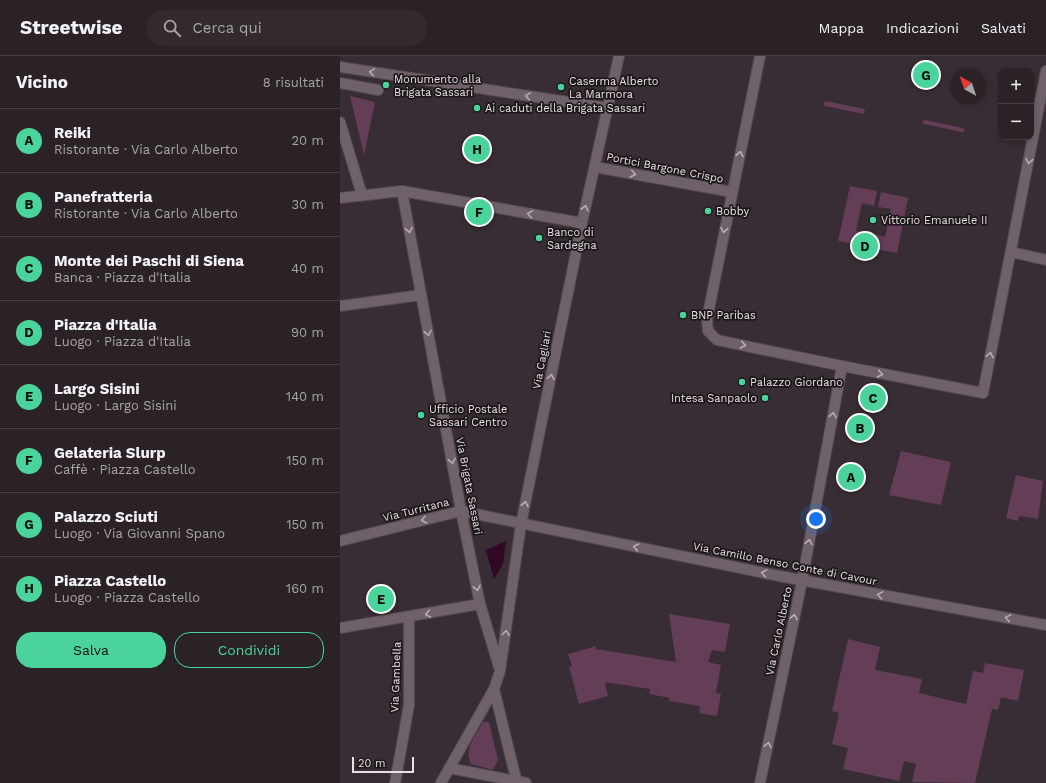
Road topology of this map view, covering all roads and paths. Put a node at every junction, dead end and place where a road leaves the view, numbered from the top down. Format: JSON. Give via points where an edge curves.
{"nodes":[{"id":1,"x":619,"y":56,"type":"edge"},
{"id":2,"x":760,"y":56,"type":"edge"},
{"id":3,"x":340,"y":67,"type":"edge"},
{"id":4,"x":1046,"y":71,"type":"edge"},
{"id":5,"x":340,"y":83,"type":"edge"},
{"id":6,"x":378,"y":90,"type":"dead end"},
{"id":7,"x":608,"y":108,"type":"junction"},
{"id":8,"x":340,"y":122,"type":"edge"},
{"id":9,"x":594,"y":167,"type":"junction"},
{"id":10,"x":366,"y":172,"type":"dead end"},
{"id":11,"x":356,"y":177,"type":"junction"},
{"id":12,"x":402,"y":191,"type":"junction"},
{"id":13,"x":732,"y":192,"type":"junction"},
{"id":14,"x":362,"y":195,"type":"junction"},
{"id":15,"x":340,"y":198,"type":"edge"},
{"id":16,"x":582,"y":223,"type":"junction"},
{"id":17,"x":1011,"y":252,"type":"junction"},
{"id":18,"x":1046,"y":260,"type":"edge"},
{"id":19,"x":421,"y":295,"type":"junction"},
{"id":20,"x":340,"y":306,"type":"edge"},
{"id":21,"x":842,"y":366,"type":"junction"},
{"id":22,"x":461,"y":511,"type":"junction"},
{"id":23,"x":521,"y":524,"type":"junction"},
{"id":24,"x":340,"y":541,"type":"edge"},
{"id":25,"x":802,"y":581,"type":"junction"},
{"id":26,"x":480,"y":604,"type":"junction"},
{"id":27,"x":409,"y":618,"type":"junction"},
{"id":28,"x":1046,"y":625,"type":"edge"},
{"id":29,"x":340,"y":628,"type":"edge"},
{"id":30,"x":500,"y":671,"type":"junction"},
{"id":31,"x":494,"y":689,"type":"junction"},
{"id":32,"x":449,"y":768,"type":"junction"},
{"id":33,"x":520,"y":782,"type":"edge"},
{"id":34,"x":395,"y":783,"type":"edge"},
{"id":35,"x":441,"y":783,"type":"edge"},
{"id":36,"x":760,"y":783,"type":"edge"}],
"edges":[{"from":1,"to":7,"type":"street","name":"Via Cagliari"},
{"from":13,"to":2,"type":"street","one_way":true},
{"from":7,"to":3,"type":"street","one_way":true},
{"from":4,"to":17,"type":"street","one_way":true},
{"from":5,"to":6,"type":"street"},
{"from":7,"to":9,"type":"street","name":"Via Cagliari"},
{"from":8,"to":11,"type":"street"},
{"from":9,"to":13,"type":"street","name":"Portici Bargone Crispo","one_way":true},
{"from":16,"to":9,"type":"street","name":"Via Cagliari","one_way":true},
{"from":10,"to":11,"type":"street"},
{"from":11,"to":14,"type":"street"},
{"from":12,"to":14,"type":"street"},
{"from":16,"to":12,"type":"street","one_way":true},
{"from":12,"to":19,"type":"street","name":"Via Brigata Sassari","one_way":true},
{"from":13,"to":21,"type":"street","one_way":true,"via":[[707,319],[708,331],[717,340]]},
{"from":14,"to":15,"type":"street"},
{"from":23,"to":16,"type":"street","name":"Via Cagliari","one_way":true},
{"from":17,"to":18,"type":"street"},
{"from":21,"to":17,"type":"street","one_way":true,"via":[[982,393]]},
{"from":19,"to":20,"type":"street"},
{"from":19,"to":22,"type":"street","name":"Via Brigata Sassari","one_way":true},
{"from":25,"to":21,"type":"street","name":"Via Carlo Alberto","one_way":true},
{"from":22,"to":23,"type":"street","name":"Via Turritana"},
{"from":22,"to":24,"type":"street","name":"Via Turritana","one_way":true},
{"from":22,"to":26,"type":"street","name":"Via Brigata Sassari","one_way":true},
{"from":25,"to":23,"type":"street","name":"Via Camillo Benso Conte di Cavour","one_way":true},
{"from":30,"to":23,"type":"street","name":"Via Cagliari","one_way":true},
{"from":28,"to":25,"type":"street","name":"Via Camillo Benso Conte di Cavour","one_way":true},
{"from":36,"to":25,"type":"street","name":"Via Carlo Alberto","one_way":true},
{"from":26,"to":27,"type":"street","one_way":true},
{"from":26,"to":30,"type":"street","name":"Via Brigata Sassari"},
{"from":27,"to":29,"type":"street"},
{"from":27,"to":34,"type":"street","name":"Via Gambella","via":[[409,705]]},
{"from":30,"to":31,"type":"street"},
{"from":31,"to":32,"type":"street"},
{"from":31,"to":33,"type":"street"},
{"from":32,"to":33,"type":"street"},
{"from":32,"to":35,"type":"street"}]}
